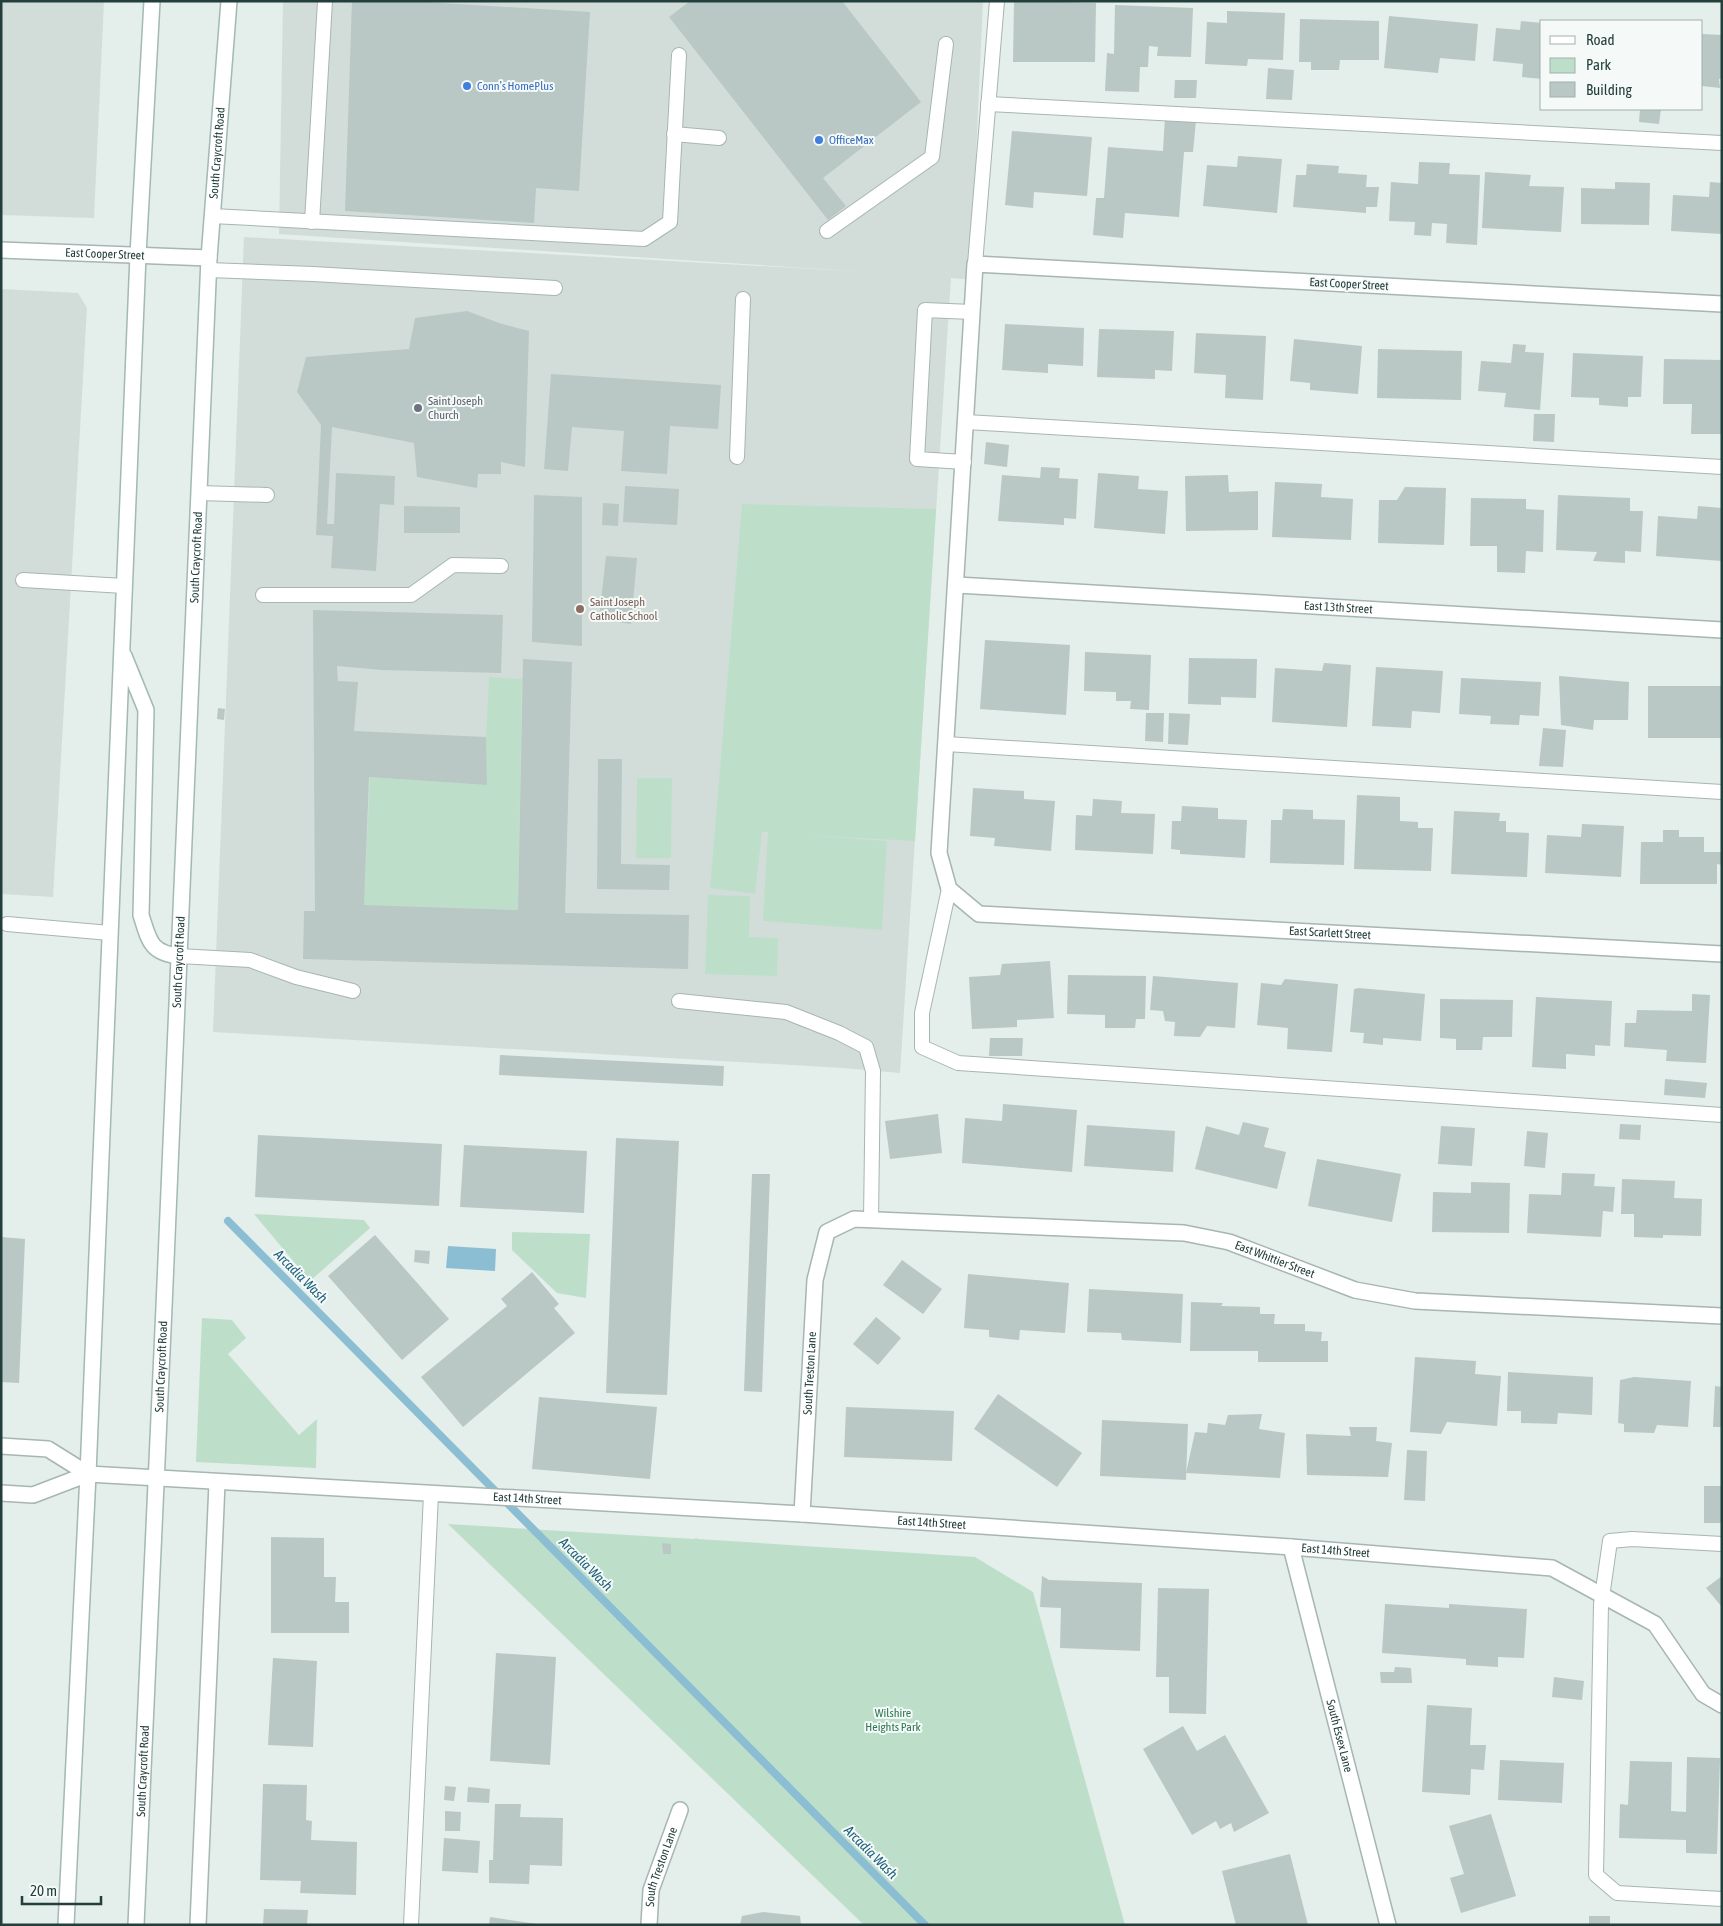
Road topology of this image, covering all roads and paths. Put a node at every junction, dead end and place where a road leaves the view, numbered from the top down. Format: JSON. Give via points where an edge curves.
{"nodes":[{"id":1,"x":152,"y":1,"type":"edge"},
{"id":2,"x":229,"y":1,"type":"edge"},
{"id":3,"x":325,"y":1,"type":"edge"},
{"id":4,"x":997,"y":1,"type":"edge"},
{"id":5,"x":946,"y":44,"type":"dead end"},
{"id":6,"x":679,"y":55,"type":"dead end"},
{"id":7,"x":988,"y":104,"type":"junction"},
{"id":8,"x":674,"y":134,"type":"junction"},
{"id":9,"x":719,"y":138,"type":"dead end"},
{"id":10,"x":1722,"y":143,"type":"edge"},
{"id":11,"x":212,"y":216,"type":"junction"},
{"id":12,"x":312,"y":222,"type":"junction"},
{"id":13,"x":827,"y":231,"type":"dead end"},
{"id":14,"x":1,"y":250,"type":"edge"},
{"id":15,"x":138,"y":255,"type":"junction"},
{"id":16,"x":208,"y":264,"type":"junction"},
{"id":17,"x":975,"y":264,"type":"junction"},
{"id":18,"x":555,"y":288,"type":"dead end"},
{"id":19,"x":743,"y":299,"type":"dead end"},
{"id":20,"x":1722,"y":304,"type":"edge"},
{"id":21,"x":972,"y":312,"type":"junction"},
{"id":22,"x":966,"y":422,"type":"junction"},
{"id":23,"x":738,"y":457,"type":"dead end"},
{"id":24,"x":964,"y":462,"type":"junction"},
{"id":25,"x":1722,"y":467,"type":"edge"},
{"id":26,"x":199,"y":494,"type":"junction"},
{"id":27,"x":267,"y":495,"type":"dead end"},
{"id":28,"x":502,"y":566,"type":"dead end"},
{"id":29,"x":23,"y":580,"type":"dead end"},
{"id":30,"x":957,"y":585,"type":"junction"},
{"id":31,"x":124,"y":586,"type":"junction"},
{"id":32,"x":263,"y":595,"type":"dead end"},
{"id":33,"x":1722,"y":630,"type":"edge"},
{"id":34,"x":122,"y":650,"type":"junction"},
{"id":35,"x":946,"y":744,"type":"junction"},
{"id":36,"x":1722,"y":792,"type":"edge"},
{"id":37,"x":949,"y":889,"type":"junction"},
{"id":38,"x":7,"y":924,"type":"dead end"},
{"id":39,"x":110,"y":933,"type":"junction"},
{"id":40,"x":1722,"y":954,"type":"edge"},
{"id":41,"x":179,"y":956,"type":"junction"},
{"id":42,"x":353,"y":991,"type":"dead end"},
{"id":43,"x":678,"y":1000,"type":"dead end"},
{"id":44,"x":1722,"y":1115,"type":"edge"},
{"id":45,"x":871,"y":1220,"type":"junction"},
{"id":46,"x":827,"y":1232,"type":"joint"},
{"id":47,"x":1722,"y":1316,"type":"edge"},
{"id":48,"x":1,"y":1446,"type":"edge"},
{"id":49,"x":88,"y":1474,"type":"junction"},
{"id":50,"x":157,"y":1478,"type":"junction"},
{"id":51,"x":217,"y":1483,"type":"junction"},
{"id":52,"x":1,"y":1493,"type":"edge"},
{"id":53,"x":431,"y":1494,"type":"junction"},
{"id":54,"x":802,"y":1514,"type":"junction"},
{"id":55,"x":1722,"y":1544,"type":"edge"},
{"id":56,"x":1291,"y":1547,"type":"junction"},
{"id":57,"x":1603,"y":1596,"type":"junction"},
{"id":58,"x":1722,"y":1705,"type":"edge"},
{"id":59,"x":680,"y":1810,"type":"dead end"},
{"id":60,"x":1722,"y":1899,"type":"edge"},
{"id":61,"x":66,"y":1925,"type":"edge"},
{"id":62,"x":136,"y":1925,"type":"edge"},
{"id":63,"x":198,"y":1925,"type":"edge"},
{"id":64,"x":411,"y":1925,"type":"edge"},
{"id":65,"x":649,"y":1925,"type":"edge"},
{"id":66,"x":1388,"y":1925,"type":"edge"}],
"edges":[{"from":1,"to":15,"type":"street"},
{"from":2,"to":11,"type":"street","name":"South Craycroft Road"},
{"from":3,"to":12,"type":"lane"},
{"from":4,"to":7,"type":"lane"},
{"from":5,"to":13,"type":"lane","via":[[932,157]]},
{"from":6,"to":8,"type":"lane"},
{"from":7,"to":10,"type":"lane"},
{"from":7,"to":17,"type":"lane"},
{"from":8,"to":9,"type":"lane"},
{"from":8,"to":12,"type":"lane","via":[[670,222],[644,239]]},
{"from":11,"to":12,"type":"lane"},
{"from":11,"to":16,"type":"street","name":"South Craycroft Road"},
{"from":14,"to":15,"type":"street","name":"East Cooper Street"},
{"from":15,"to":16,"type":"street","name":"East Cooper Street"},
{"from":15,"to":31,"type":"street"},
{"from":16,"to":18,"type":"lane","via":[[313,274]]},
{"from":16,"to":26,"type":"street","name":"South Craycroft Road"},
{"from":17,"to":20,"type":"street","name":"East Cooper Street"},
{"from":17,"to":21,"type":"street"},
{"from":19,"to":23,"type":"lane"},
{"from":21,"to":22,"type":"street"},
{"from":21,"to":24,"type":"lane","via":[[925,310],[917,459]]},
{"from":22,"to":24,"type":"street"},
{"from":22,"to":25,"type":"lane"},
{"from":24,"to":30,"type":"street"},
{"from":26,"to":27,"type":"lane"},
{"from":26,"to":41,"type":"street","name":"South Craycroft Road"},
{"from":28,"to":32,"type":"lane","via":[[453,565],[411,595]]},
{"from":29,"to":31,"type":"lane"},
{"from":30,"to":33,"type":"street","name":"East 13th Street"},
{"from":30,"to":35,"type":"street"},
{"from":31,"to":34,"type":"street"},
{"from":34,"to":39,"type":"street"},
{"from":34,"to":41,"type":"street","via":[[146,710],[141,915],[150,943],[164,955]]},
{"from":35,"to":36,"type":"lane"},
{"from":35,"to":37,"type":"street","via":[[939,853]]},
{"from":37,"to":40,"type":"street","name":"East Scarlett Street","via":[[979,914]]},
{"from":37,"to":44,"type":"lane","via":[[922,1013],[922,1047],[958,1063]]},
{"from":38,"to":39,"type":"lane"},
{"from":39,"to":49,"type":"street"},
{"from":41,"to":42,"type":"lane","via":[[250,960],[296,977]]},
{"from":41,"to":50,"type":"street","name":"South Craycroft Road"},
{"from":43,"to":45,"type":"lane","via":[[786,1012],[866,1047],[873,1072]]},
{"from":45,"to":46,"type":"street","name":"East Whittier Street","via":[[854,1219]]},
{"from":45,"to":47,"type":"street","name":"East Whittier Street","via":[[1184,1233],[1229,1242],[1355,1290],[1415,1301]]},
{"from":46,"to":54,"type":"street","name":"South Treston Lane","via":[[815,1280]]},
{"from":48,"to":49,"type":"street","via":[[48,1448]]},
{"from":49,"to":50,"type":"street","name":"East 14th Street"},
{"from":49,"to":52,"type":"street","via":[[33,1495]]},
{"from":49,"to":61,"type":"street"},
{"from":50,"to":51,"type":"street","name":"East 14th Street"},
{"from":50,"to":62,"type":"street","name":"South Craycroft Road"},
{"from":51,"to":53,"type":"street","name":"East 14th Street"},
{"from":51,"to":63,"type":"street"},
{"from":53,"to":54,"type":"street","name":"East 14th Street"},
{"from":53,"to":64,"type":"lane"},
{"from":54,"to":56,"type":"street","name":"East 14th Street"},
{"from":55,"to":57,"type":"lane","via":[[1632,1538],[1610,1541]]},
{"from":56,"to":57,"type":"street","name":"East 14th Street","via":[[1552,1568]]},
{"from":56,"to":66,"type":"street","name":"South Essex Lane"},
{"from":57,"to":58,"type":"street","name":"East 14th Street","via":[[1655,1624],[1703,1694]]},
{"from":57,"to":60,"type":"lane","via":[[1596,1875],[1618,1893]]},
{"from":59,"to":65,"type":"street","name":"South Treston Lane","via":[[651,1890]]}]}
